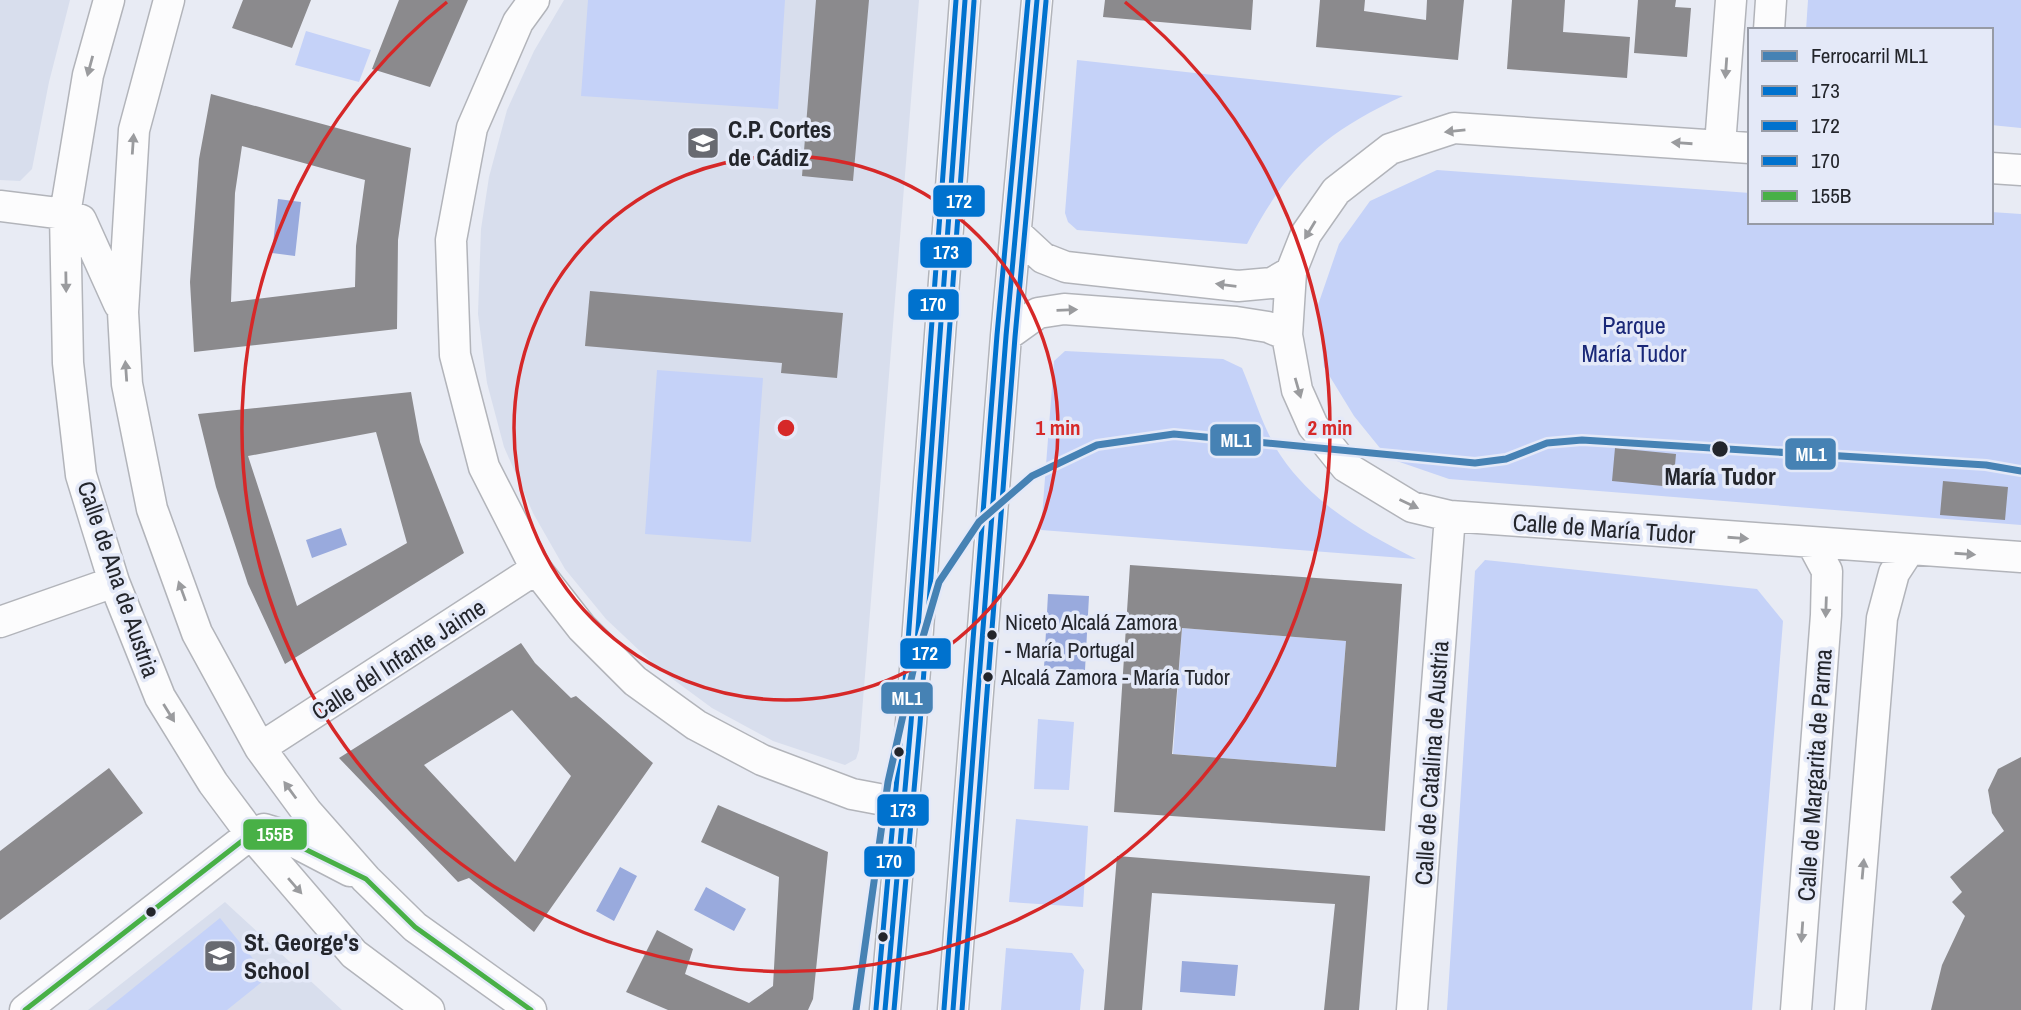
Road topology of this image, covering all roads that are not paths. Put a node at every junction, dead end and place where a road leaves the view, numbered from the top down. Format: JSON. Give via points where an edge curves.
{"nodes":[{"id":1,"x":109,"y":0,"type":"edge"},
{"id":2,"x":169,"y":0,"type":"edge"},
{"id":3,"x":534,"y":0,"type":"edge"},
{"id":4,"x":965,"y":0,"type":"edge"},
{"id":5,"x":1037,"y":0,"type":"edge"},
{"id":6,"x":1731,"y":0,"type":"edge"},
{"id":7,"x":1771,"y":0,"type":"edge"},
{"id":8,"x":1769,"y":28,"type":"edge"},
{"id":9,"x":1720,"y":145,"type":"junction"},
{"id":10,"x":1748,"y":148,"type":"edge"},
{"id":11,"x":1993,"y":168,"type":"edge"},
{"id":12,"x":2021,"y":170,"type":"edge"},
{"id":13,"x":0,"y":206,"type":"edge"},
{"id":14,"x":65,"y":214,"type":"junction"},
{"id":15,"x":1016,"y":233,"type":"junction"},
{"id":16,"x":1291,"y":272,"type":"junction"},
{"id":17,"x":123,"y":312,"type":"junction"},
{"id":18,"x":1287,"y":335,"type":"junction"},
{"id":19,"x":1006,"y":336,"type":"junction"},
{"id":20,"x":1450,"y":516,"type":"junction"},
{"id":21,"x":1812,"y":543,"type":"junction"},
{"id":22,"x":1909,"y":550,"type":"junction"},
{"id":23,"x":2021,"y":558,"type":"edge"},
{"id":24,"x":536,"y":569,"type":"junction"},
{"id":25,"x":114,"y":582,"type":"junction"},
{"id":26,"x":0,"y":622,"type":"edge"},
{"id":27,"x":260,"y":748,"type":"junction"},
{"id":28,"x":905,"y":804,"type":"junction"},
{"id":29,"x":251,"y":834,"type":"junction"},
{"id":30,"x":366,"y":879,"type":"junction"},
{"id":31,"x":25,"y":1010,"type":"edge"},
{"id":32,"x":429,"y":1010,"type":"edge"},
{"id":33,"x":531,"y":1010,"type":"edge"},
{"id":34,"x":886,"y":1010,"type":"edge"},
{"id":35,"x":953,"y":1010,"type":"edge"},
{"id":36,"x":1412,"y":1010,"type":"edge"},
{"id":37,"x":1796,"y":1010,"type":"edge"},
{"id":38,"x":1850,"y":1010,"type":"edge"}],
"edges":[{"from":1,"to":14,"type":"street","name":"Calle de Ana de Austria","one_way":true,"via":[[88,75]]},
{"from":17,"to":2,"type":"street","one_way":true,"via":[[134,130]]},
{"from":3,"to":24,"type":"street","via":[[518,22],[472,128],[451,240],[455,355],[484,467]]},
{"from":4,"to":28,"type":"street"},
{"from":5,"to":15,"type":"street"},
{"from":6,"to":9,"type":"street","one_way":true},
{"from":7,"to":8,"type":"street"},
{"from":9,"to":10,"type":"street","name":"Calle de María Tudor"},
{"from":9,"to":16,"type":"street","name":"Calle de María Tudor","one_way":true,"via":[[1454,128],[1390,149],[1336,191],[1306,234]]},
{"from":11,"to":12,"type":"street"},
{"from":13,"to":14,"type":"street"},
{"from":14,"to":17,"type":"street","via":[[81,220],[88,229]]},
{"from":14,"to":25,"type":"street","name":"Calle de Ana de Austria","one_way":true,"via":[[68,363],[81,475]]},
{"from":16,"to":15,"type":"street","one_way":true,"via":[[1272,283],[1238,286],[1066,267],[1043,258]]},
{"from":15,"to":19,"type":"street"},
{"from":16,"to":18,"type":"street","name":"Calle de María Tudor"},
{"from":27,"to":17,"type":"street","one_way":true,"via":[[197,633],[152,509],[127,384]]},
{"from":19,"to":18,"type":"street","one_way":true,"via":[[1038,313],[1065,309],[1236,322]]},
{"from":18,"to":20,"type":"street","name":"Calle de María Tudor","one_way":true,"via":[[1297,390],[1313,426],[1346,467],[1412,507]]},
{"from":19,"to":35,"type":"street"},
{"from":20,"to":21,"type":"street","name":"Calle de María Tudor","one_way":true},
{"from":20,"to":36,"type":"street","name":"Calle de Catalina de Austria"},
{"from":21,"to":22,"type":"street","name":"Calle de María Tudor"},
{"from":21,"to":37,"type":"street","name":"Calle de Margarita de Parma","one_way":true,"via":[[1827,571],[1826,615]]},
{"from":22,"to":23,"type":"street","name":"Calle de María Tudor","one_way":true},
{"from":38,"to":22,"type":"street","one_way":true,"via":[[1882,618],[1894,573]]},
{"from":24,"to":27,"type":"street","name":"Calle del Infante Jaime"},
{"from":24,"to":28,"type":"street","via":[[582,628],[635,681],[696,725],[811,780]]},
{"from":25,"to":26,"type":"street"},
{"from":25,"to":29,"type":"street","name":"Calle de Ana de Austria","one_way":true,"via":[[160,697]]},
{"from":30,"to":27,"type":"street","one_way":true,"via":[[307,812]]},
{"from":28,"to":34,"type":"street"},
{"from":29,"to":30,"type":"street","via":[[264,829],[277,833]]},
{"from":29,"to":31,"type":"street"},
{"from":29,"to":32,"type":"street","name":"Calle de Ana de Austria","one_way":true,"via":[[354,954]]},
{"from":30,"to":33,"type":"street","via":[[415,927]]}]}
